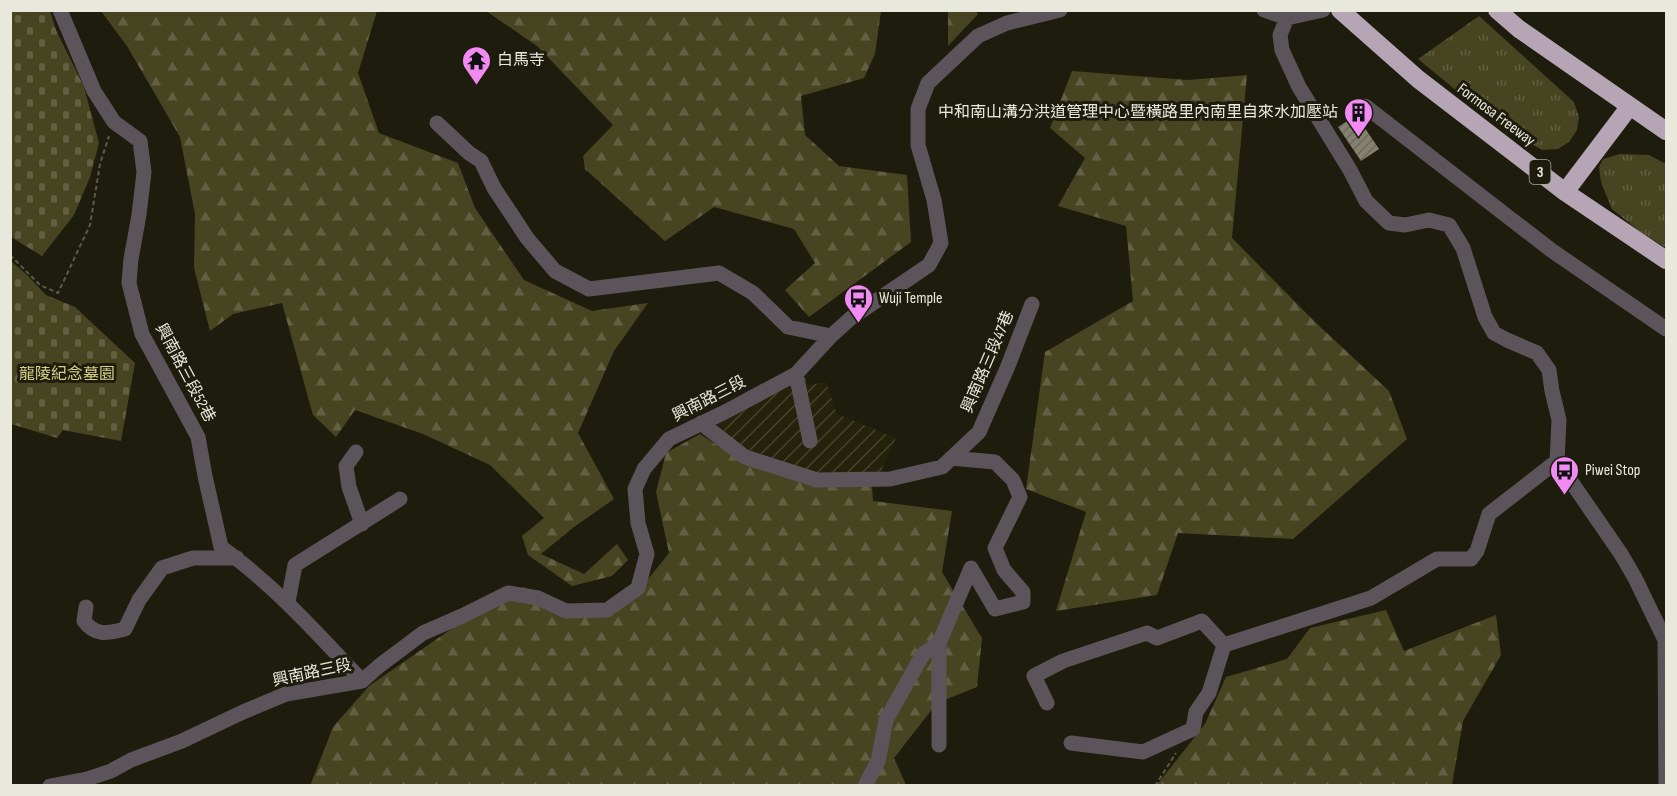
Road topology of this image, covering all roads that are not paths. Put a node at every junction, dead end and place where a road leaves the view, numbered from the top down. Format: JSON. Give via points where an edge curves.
{"nodes":[{"id":1,"x":60,"y":10,"type":"edge"},
{"id":2,"x":1060,"y":10,"type":"edge"},
{"id":3,"x":1264,"y":10,"type":"edge"},
{"id":4,"x":1323,"y":10,"type":"edge"},
{"id":5,"x":1340,"y":10,"type":"edge"},
{"id":6,"x":1497,"y":10,"type":"edge"},
{"id":7,"x":1287,"y":18,"type":"junction"},
{"id":8,"x":1365,"y":106,"type":"dead end"},
{"id":9,"x":1630,"y":106,"type":"junction"},
{"id":10,"x":437,"y":123,"type":"dead end"},
{"id":11,"x":1666,"y":131,"type":"edge"},
{"id":12,"x":1565,"y":192,"type":"junction"},
{"id":13,"x":1666,"y":260,"type":"edge"},
{"id":14,"x":1032,"y":304,"type":"dead end"},
{"id":15,"x":1666,"y":329,"type":"edge"},
{"id":16,"x":831,"y":336,"type":"junction"},
{"id":17,"x":796,"y":374,"type":"junction"},
{"id":18,"x":701,"y":423,"type":"junction"},
{"id":19,"x":810,"y":441,"type":"dead end"},
{"id":20,"x":356,"y":452,"type":"dead end"},
{"id":21,"x":951,"y":458,"type":"junction"},
{"id":22,"x":1557,"y":461,"type":"junction"},
{"id":23,"x":400,"y":499,"type":"dead end"},
{"id":24,"x":362,"y":524,"type":"junction"},
{"id":25,"x":237,"y":558,"type":"junction"},
{"id":26,"x":288,"y":602,"type":"junction"},
{"id":27,"x":86,"y":608,"type":"dead end"},
{"id":28,"x":939,"y":643,"type":"junction"},
{"id":29,"x":1224,"y":645,"type":"junction"},
{"id":30,"x":362,"y":681,"type":"junction"},
{"id":31,"x":1047,"y":703,"type":"dead end"},
{"id":32,"x":1071,"y":743,"type":"dead end"},
{"id":33,"x":939,"y":745,"type":"dead end"},
{"id":34,"x":50,"y":786,"type":"edge"},
{"id":35,"x":865,"y":786,"type":"edge"},
{"id":36,"x":1666,"y":786,"type":"edge"}],
"edges":[{"from":1,"to":25,"type":"street","name":"興南路三段52巷","via":[[94,91],[114,122],[140,141],[144,172],[129,283],[142,334],[198,437],[221,547]]},
{"from":2,"to":16,"type":"street","name":"興南路三段","via":[[1007,23],[978,36],[928,83],[918,109],[918,145],[934,200],[941,243],[929,265]]},
{"from":3,"to":7,"type":"street"},
{"from":4,"to":7,"type":"street"},
{"from":5,"to":12,"type":"highway","name":"Formosa Freeway","number":"3","via":[[1418,79]]},
{"from":6,"to":9,"type":"highway"},
{"from":7,"to":22,"type":"street","via":[[1281,35],[1282,50],[1299,87],[1366,201],[1389,223],[1405,225],[1429,220],[1449,225],[1463,248],[1494,333],[1537,352],[1549,370],[1560,420]]},
{"from":8,"to":15,"type":"street","via":[[1551,250]]},
{"from":9,"to":11,"type":"highway"},
{"from":9,"to":12,"type":"highway"},
{"from":10,"to":16,"type":"street","via":[[481,161],[527,238],[555,271],[589,289],[718,273],[753,293],[788,327]]},
{"from":12,"to":13,"type":"highway","name":"Formosa Freeway","number":"3"},
{"from":14,"to":21,"type":"street","name":"興南路三段47巷","via":[[979,432]]},
{"from":16,"to":17,"type":"street","name":"興南路三段"},
{"from":17,"to":18,"type":"street","name":"興南路三段"},
{"from":17,"to":19,"type":"street"},
{"from":18,"to":21,"type":"street","name":"興南路三段47巷","via":[[745,457],[817,480],[890,479],[942,467]]},
{"from":18,"to":30,"type":"street","name":"興南路三段","via":[[669,439],[644,469],[635,489],[646,554],[638,588],[607,610],[567,611],[538,598],[508,593],[423,633]]},
{"from":20,"to":24,"type":"street","via":[[346,466]]},
{"from":21,"to":28,"type":"street","via":[[994,462],[1013,480],[1020,497],[995,548],[1004,570],[1023,592],[1023,602],[995,609],[971,568]]},
{"from":22,"to":29,"type":"street","via":[[1489,514],[1471,559],[1437,559],[1371,598]]},
{"from":22,"to":36,"type":"street","via":[[1621,554],[1665,639]]},
{"from":23,"to":24,"type":"street"},
{"from":24,"to":26,"type":"street","via":[[295,565]]},
{"from":25,"to":26,"type":"street","name":"興南路三段52巷"},
{"from":25,"to":27,"type":"street","via":[[193,558],[162,568],[139,600],[125,629],[105,633],[90,628],[84,621]]},
{"from":26,"to":30,"type":"street","name":"興南路三段52巷"},
{"from":28,"to":33,"type":"street"},
{"from":28,"to":35,"type":"street","via":[[923,654],[886,720],[878,761]]},
{"from":29,"to":31,"type":"street","via":[[1202,621],[1157,638],[1147,633],[1063,661],[1035,676]]},
{"from":29,"to":32,"type":"street","via":[[1209,693],[1196,712],[1193,729],[1143,752]]},
{"from":30,"to":34,"type":"street","name":"興南路三段","via":[[286,694],[111,771]]}]}
